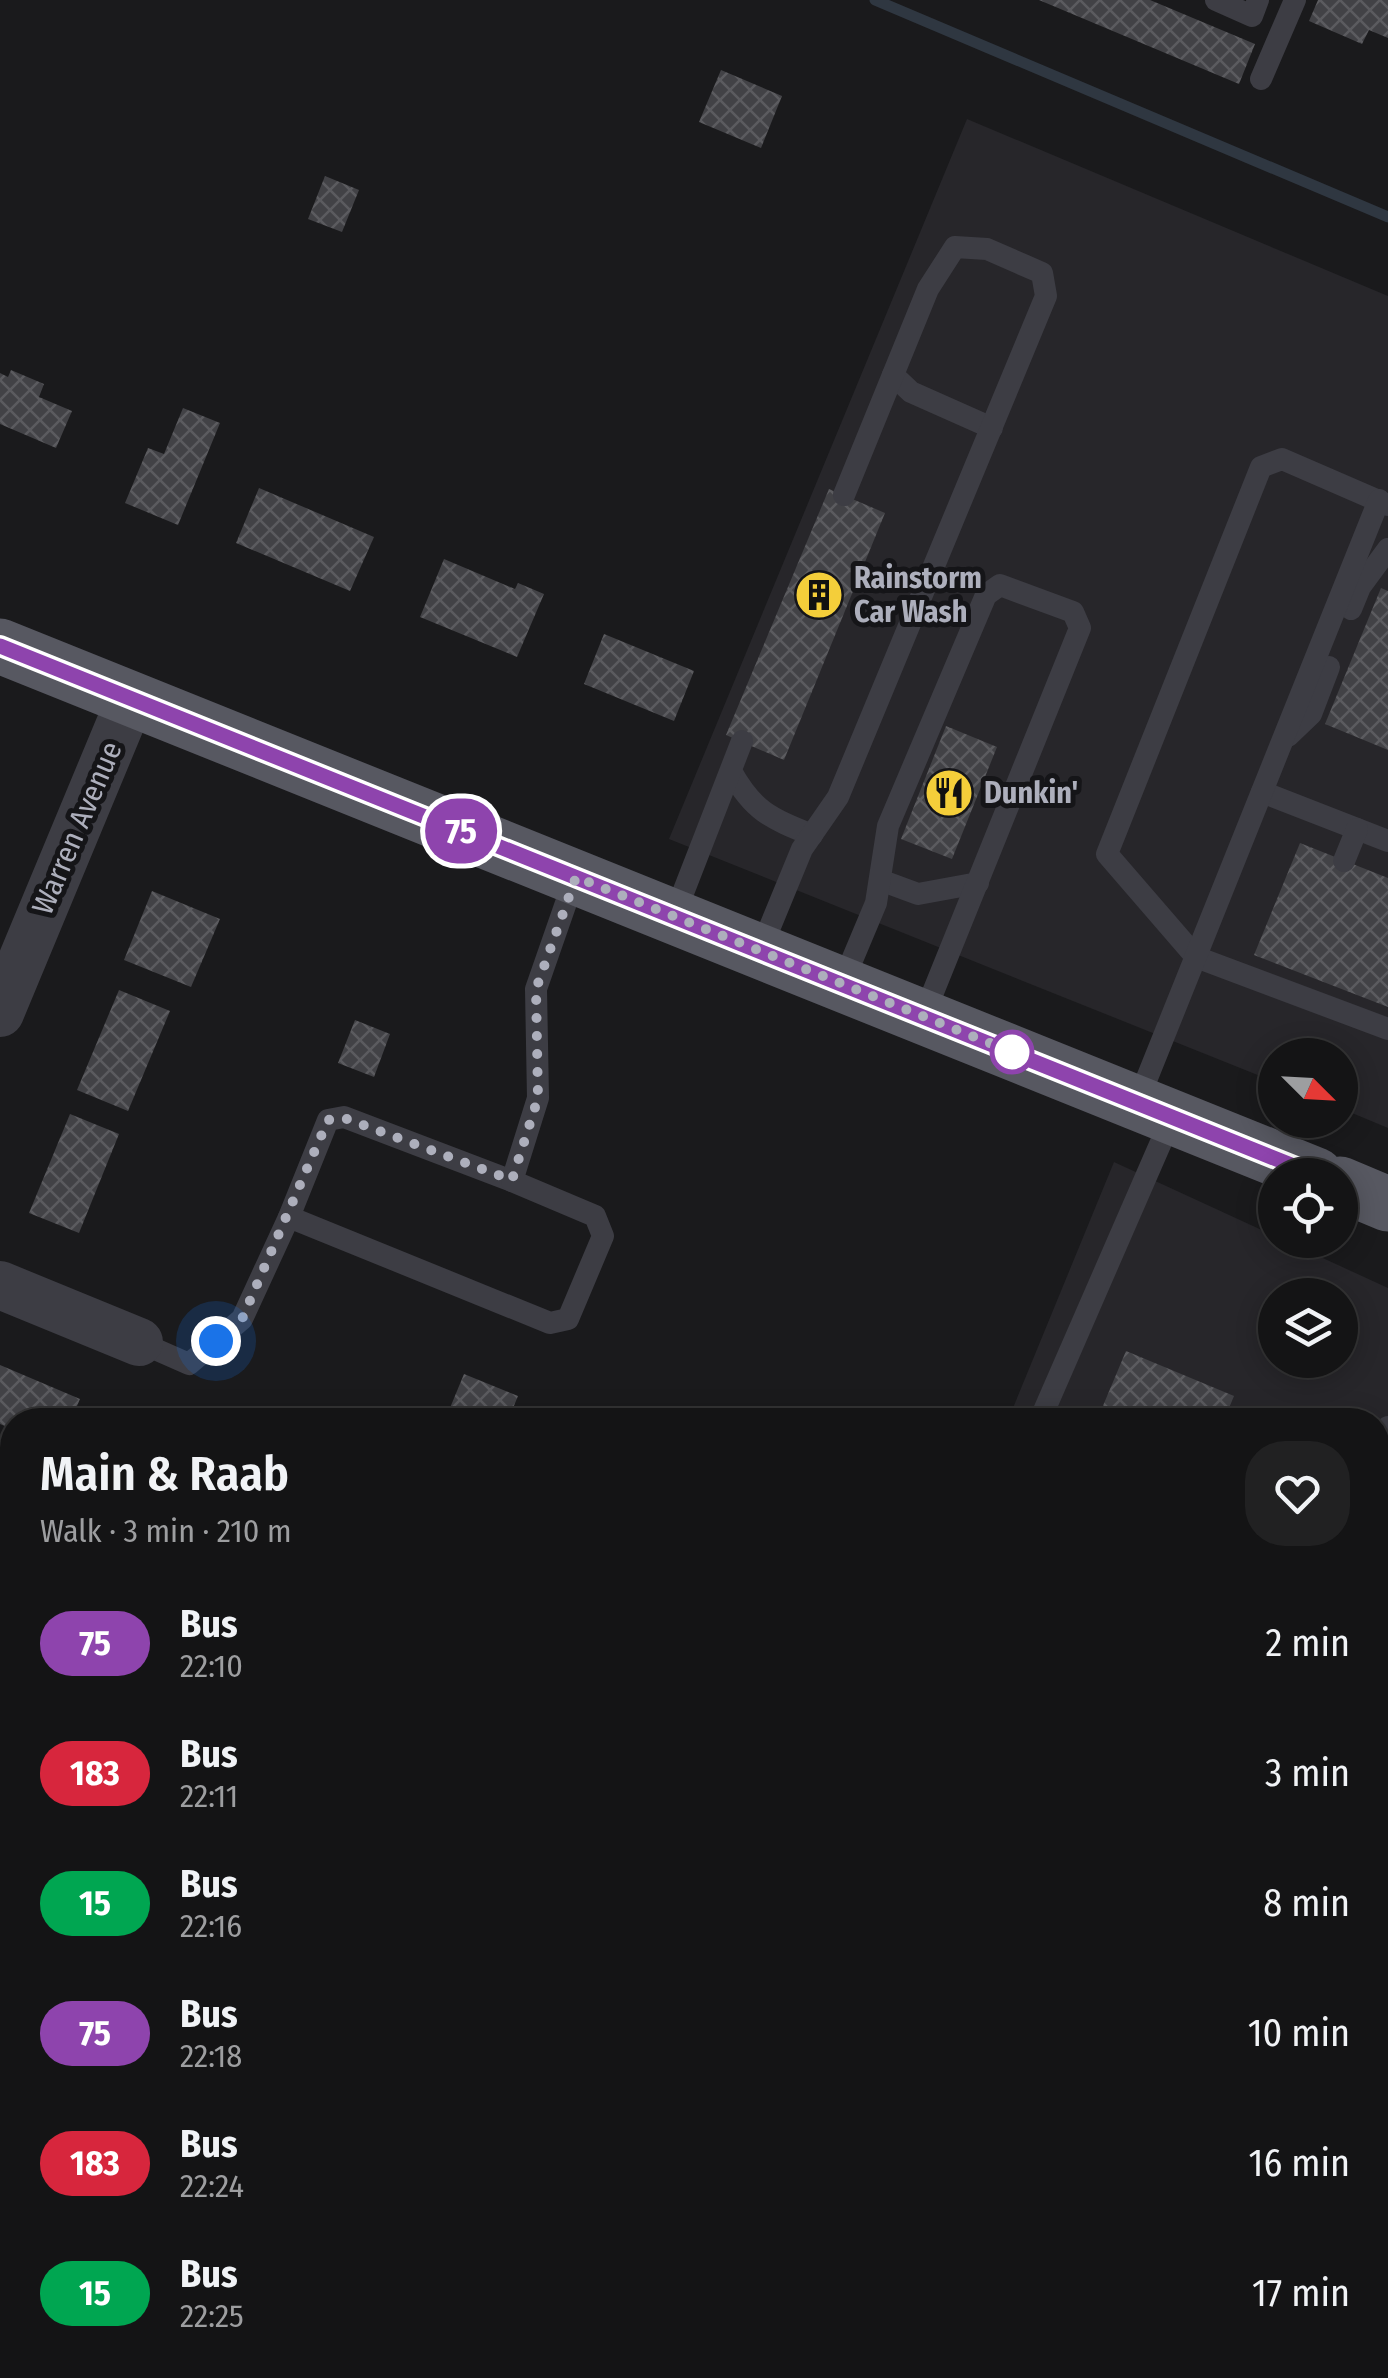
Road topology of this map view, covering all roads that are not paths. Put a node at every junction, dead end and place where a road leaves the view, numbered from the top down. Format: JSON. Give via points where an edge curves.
{"nodes":[{"id":1,"x":1216,"y":0,"type":"edge"},
{"id":2,"x":1258,"y":0,"type":"edge"},
{"id":3,"x":1294,"y":0,"type":"edge"},
{"id":4,"x":1261,"y":79,"type":"dead end"},
{"id":5,"x":893,"y":375,"type":"junction"},
{"id":6,"x":992,"y":428,"type":"junction"},
{"id":7,"x":844,"y":496,"type":"dead end"},
{"id":8,"x":1383,"y":502,"type":"edge"},
{"id":9,"x":1388,"y":549,"type":"edge"},
{"id":10,"x":0,"y":646,"type":"edge"},
{"id":11,"x":131,"y":698,"type":"junction"},
{"id":12,"x":1284,"y":738,"type":"junction"},
{"id":13,"x":742,"y":742,"type":"dead end"},
{"id":14,"x":731,"y":770,"type":"junction"},
{"id":15,"x":1262,"y":792,"type":"junction"},
{"id":16,"x":1357,"y":829,"type":"junction"},
{"id":17,"x":812,"y":835,"type":"junction"},
{"id":18,"x":1388,"y":841,"type":"edge"},
{"id":19,"x":1344,"y":861,"type":"dead end"},
{"id":20,"x":576,"y":877,"type":"junction"},
{"id":21,"x":880,"y":880,"type":"junction"},
{"id":22,"x":978,"y":884,"type":"junction"},
{"id":23,"x":674,"y":916,"type":"junction"},
{"id":24,"x":760,"y":951,"type":"junction"},
{"id":25,"x":1196,"y":957,"type":"junction"},
{"id":26,"x":842,"y":984,"type":"junction"},
{"id":27,"x":0,"y":1013,"type":"edge"},
{"id":28,"x":923,"y":1017,"type":"junction"},
{"id":29,"x":1388,"y":1029,"type":"edge"},
{"id":30,"x":1154,"y":1110,"type":"junction"},
{"id":31,"x":1274,"y":1158,"type":"edge"},
{"id":32,"x":512,"y":1180,"type":"junction"},
{"id":33,"x":1358,"y":1192,"type":"edge"},
{"id":34,"x":1388,"y":1204,"type":"edge"},
{"id":35,"x":289,"y":1217,"type":"junction"},
{"id":36,"x":0,"y":1285,"type":"edge"},
{"id":37,"x":139,"y":1342,"type":"joint"},
{"id":38,"x":1044,"y":1408,"type":"edge"}],
"edges":[{"from":1,"to":2,"type":"lane","via":[[1252,16]]},
{"from":3,"to":4,"type":"lane"},
{"from":5,"to":6,"type":"lane","via":[[911,392]]},
{"from":5,"to":6,"type":"lane","via":[[928,289],[955,247],[987,249],[1032,267],[1042,273],[1046,296]]},
{"from":5,"to":7,"type":"lane"},
{"from":6,"to":17,"type":"lane","via":[[838,796]]},
{"from":8,"to":12,"type":"lane"},
{"from":8,"to":25,"type":"lane","via":[[1282,459],[1261,467],[1186,648],[1107,854]]},
{"from":9,"to":12,"type":"lane","via":[[1360,587],[1311,714]]},
{"from":10,"to":11,"type":"main road"},
{"from":11,"to":20,"type":"main road"},
{"from":11,"to":27,"type":"street","name":"Warren Avenue"},
{"from":12,"to":15,"type":"lane"},
{"from":13,"to":14,"type":"lane"},
{"from":14,"to":17,"type":"lane","via":[[748,802]]},
{"from":14,"to":23,"type":"lane"},
{"from":15,"to":16,"type":"lane"},
{"from":15,"to":25,"type":"lane"},
{"from":16,"to":18,"type":"lane"},
{"from":16,"to":19,"type":"lane"},
{"from":17,"to":24,"type":"lane"},
{"from":20,"to":23,"type":"main road"},
{"from":20,"to":32,"type":"lane","via":[[536,989],[538,1098]]},
{"from":21,"to":22,"type":"lane","via":[[918,894]]},
{"from":21,"to":22,"type":"lane","via":[[888,826],[986,596],[1000,586],[1073,612],[1080,628]]},
{"from":21,"to":26,"type":"lane"},
{"from":22,"to":28,"type":"lane"},
{"from":23,"to":24,"type":"main road"},
{"from":24,"to":26,"type":"main road"},
{"from":25,"to":29,"type":"lane","via":[[1293,982],[1353,1005]]},
{"from":25,"to":30,"type":"lane"},
{"from":26,"to":28,"type":"main road"},
{"from":28,"to":30,"type":"main road"},
{"from":30,"to":31,"type":"main road"},
{"from":30,"to":38,"type":"lane"},
{"from":32,"to":35,"type":"lane","via":[[344,1118],[328,1120]]},
{"from":32,"to":35,"type":"lane","via":[[595,1216],[603,1236],[568,1319],[550,1324]]},
{"from":33,"to":34,"type":"main road"},
{"from":35,"to":37,"type":"lane","via":[[242,1319],[189,1364]]},
{"from":36,"to":37,"type":"street"}]}
